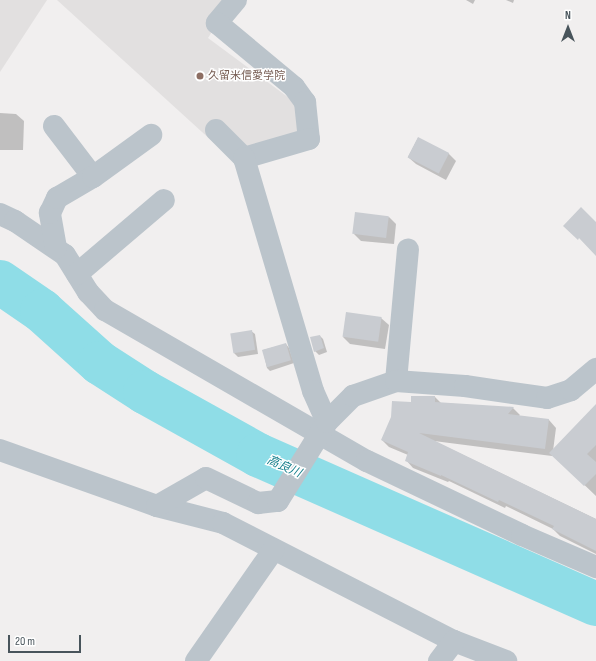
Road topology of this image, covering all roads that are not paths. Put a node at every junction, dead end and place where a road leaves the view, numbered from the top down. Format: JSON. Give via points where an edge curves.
{"nodes":[{"id":1,"x":236,"y":0,"type":"edge"},
{"id":2,"x":54,"y":126,"type":"dead end"},
{"id":3,"x":216,"y":130,"type":"dead end"},
{"id":4,"x":151,"y":135,"type":"dead end"},
{"id":5,"x":244,"y":158,"type":"junction"},
{"id":6,"x":92,"y":177,"type":"junction"},
{"id":7,"x":164,"y":200,"type":"dead end"},
{"id":8,"x":0,"y":214,"type":"edge"},
{"id":9,"x":56,"y":248,"type":"junction"},
{"id":10,"x":408,"y":250,"type":"dead end"},
{"id":11,"x":77,"y":274,"type":"junction"},
{"id":12,"x":596,"y":369,"type":"edge"},
{"id":13,"x":396,"y":381,"type":"junction"},
{"id":14,"x":319,"y":433,"type":"junction"},
{"id":15,"x":0,"y":450,"type":"edge"},
{"id":16,"x":157,"y":506,"type":"junction"},
{"id":17,"x":274,"y":549,"type":"junction"},
{"id":18,"x":596,"y":567,"type":"edge"},
{"id":19,"x":454,"y":641,"type":"junction"},
{"id":20,"x":196,"y":661,"type":"edge"},
{"id":21,"x":439,"y":661,"type":"edge"},
{"id":22,"x":506,"y":661,"type":"edge"}],
"edges":[{"from":1,"to":5,"type":"street","via":[[217,23],[294,87],[305,102],[309,139]]},
{"from":2,"to":6,"type":"street"},
{"from":3,"to":5,"type":"street"},
{"from":4,"to":6,"type":"street"},
{"from":5,"to":14,"type":"street","via":[[313,391]]},
{"from":6,"to":9,"type":"street","via":[[57,198],[50,213]]},
{"from":7,"to":11,"type":"street"},
{"from":8,"to":9,"type":"street"},
{"from":9,"to":11,"type":"street","via":[[65,255]]},
{"from":10,"to":13,"type":"street"},
{"from":11,"to":14,"type":"street","via":[[88,292],[105,310]]},
{"from":12,"to":13,"type":"street","via":[[571,390],[547,398],[464,386]]},
{"from":13,"to":14,"type":"street","via":[[353,396]]},
{"from":14,"to":16,"type":"street","via":[[278,502],[258,504],[206,478]]},
{"from":14,"to":18,"type":"street","via":[[367,461],[522,535]]},
{"from":15,"to":16,"type":"street"},
{"from":16,"to":17,"type":"street","via":[[222,523]]},
{"from":17,"to":19,"type":"street"},
{"from":17,"to":20,"type":"street"},
{"from":19,"to":21,"type":"street"},
{"from":19,"to":22,"type":"street"}]}
